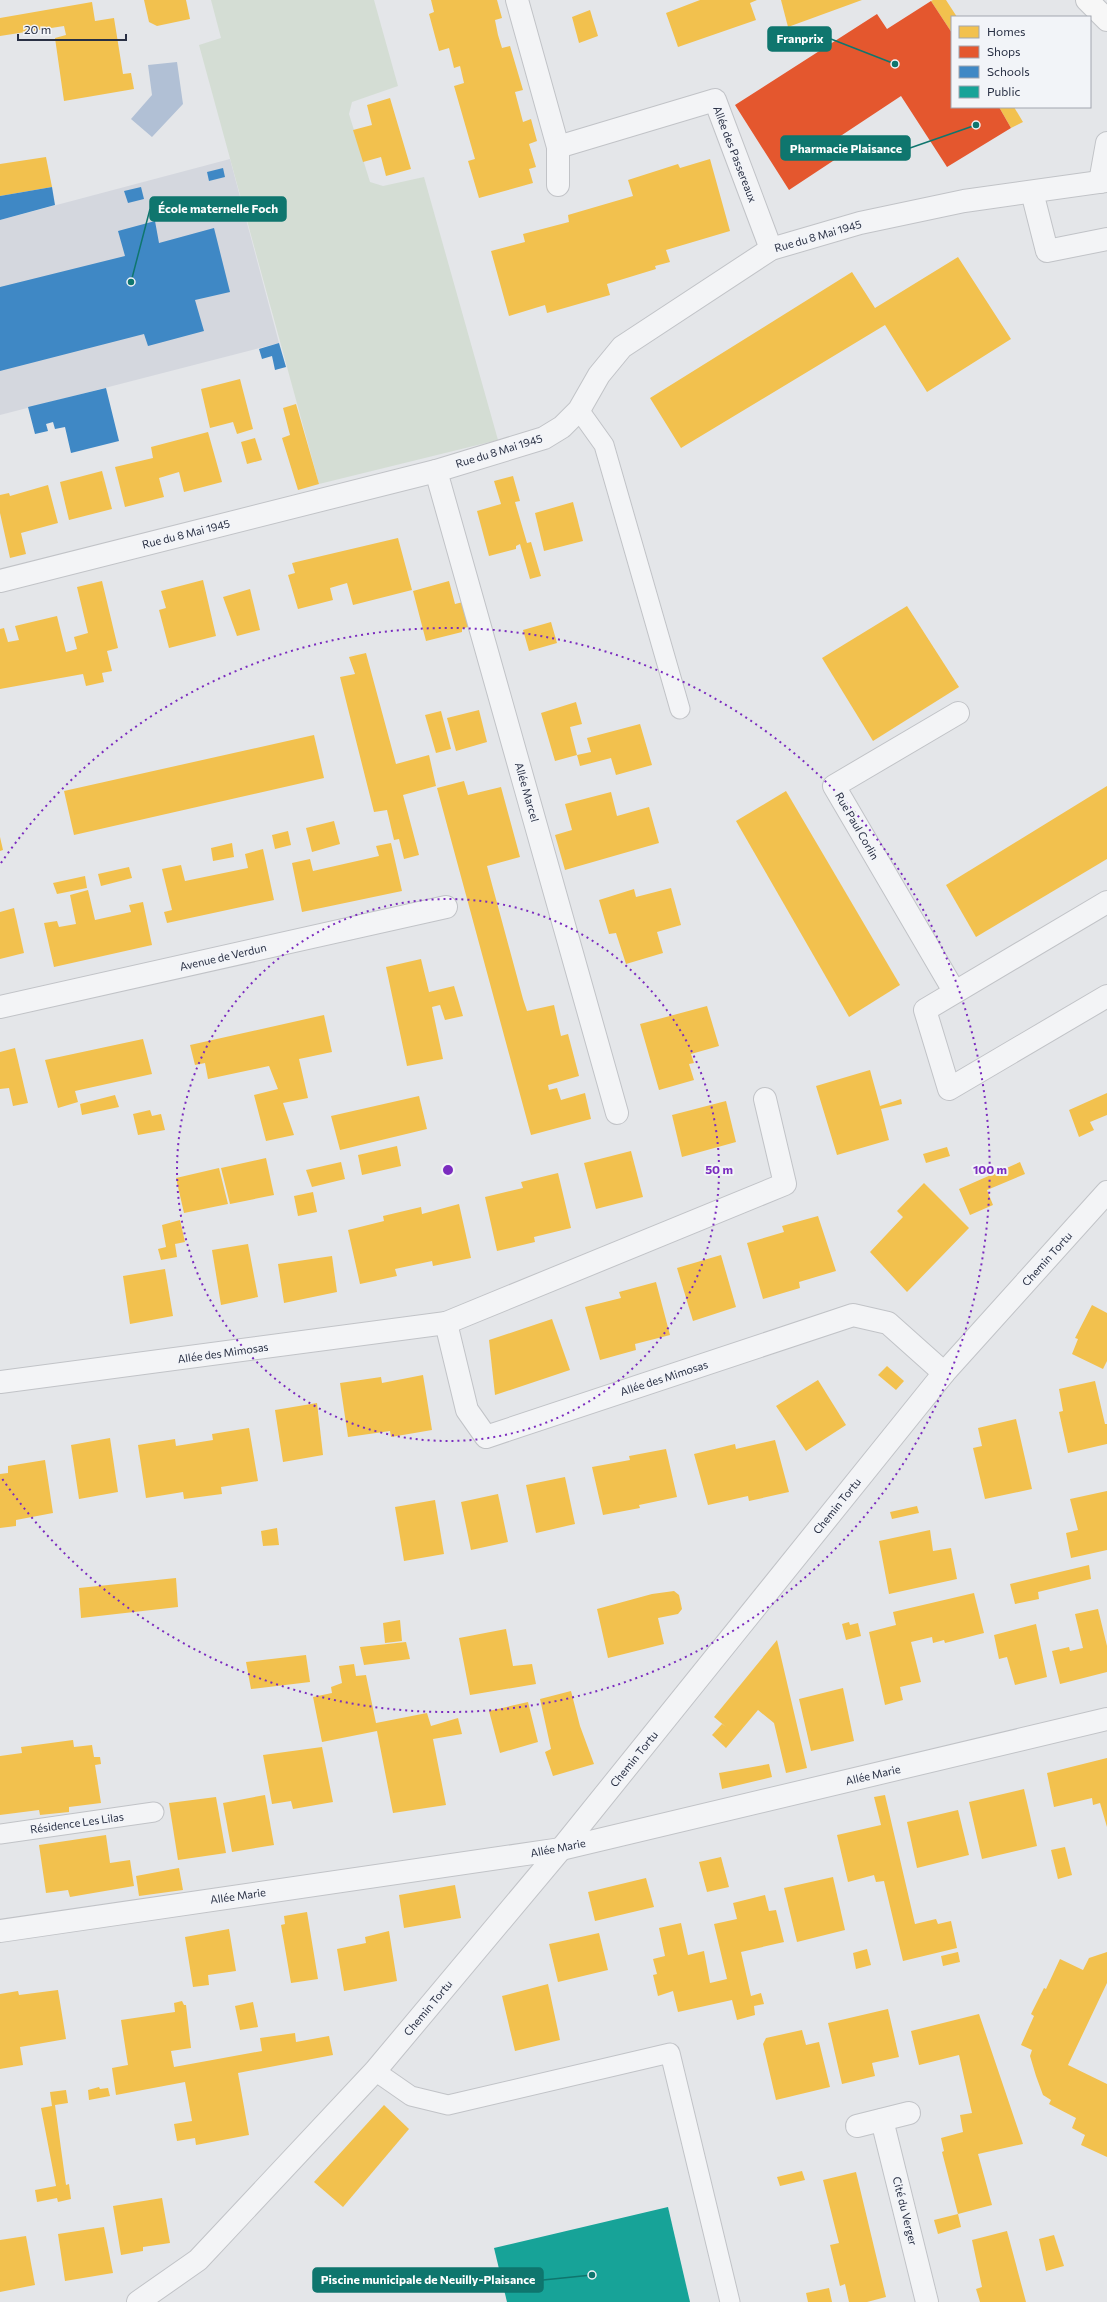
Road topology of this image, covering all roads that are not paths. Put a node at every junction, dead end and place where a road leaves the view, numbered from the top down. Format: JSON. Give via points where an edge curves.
{"nodes":[{"id":1,"x":517,"y":0,"type":"edge"},
{"id":2,"x":1087,"y":0,"type":"edge"},
{"id":3,"x":1107,"y":20,"type":"edge"},
{"id":4,"x":1107,"y":142,"type":"edge"},
{"id":5,"x":558,"y":147,"type":"junction"},
{"id":6,"x":1104,"y":182,"type":"edge"},
{"id":7,"x":558,"y":186,"type":"dead end"},
{"id":8,"x":1032,"y":192,"type":"junction"},
{"id":9,"x":1107,"y":239,"type":"edge"},
{"id":10,"x":771,"y":249,"type":"junction"},
{"id":11,"x":579,"y":410,"type":"junction"},
{"id":12,"x":436,"y":470,"type":"junction"},
{"id":13,"x":0,"y":581,"type":"edge"},
{"id":14,"x":680,"y":710,"type":"dead end"},
{"id":15,"x":958,"y":713,"type":"dead end"},
{"id":16,"x":1107,"y":902,"type":"edge"},
{"id":17,"x":446,"y":907,"type":"dead end"},
{"id":18,"x":954,"y":991,"type":"junction"},
{"id":19,"x":1107,"y":996,"type":"edge"},
{"id":20,"x":0,"y":1007,"type":"edge"},
{"id":21,"x":766,"y":1099,"type":"dead end"},
{"id":22,"x":617,"y":1113,"type":"dead end"},
{"id":23,"x":1107,"y":1192,"type":"edge"},
{"id":24,"x":446,"y":1323,"type":"junction"},
{"id":25,"x":944,"y":1373,"type":"junction"},
{"id":26,"x":0,"y":1382,"type":"edge"},
{"id":27,"x":1107,"y":1719,"type":"edge"},
{"id":28,"x":154,"y":1812,"type":"dead end"},
{"id":29,"x":0,"y":1834,"type":"edge"},
{"id":30,"x":562,"y":1849,"type":"junction"},
{"id":31,"x":0,"y":1930,"type":"edge"},
{"id":32,"x":375,"y":2071,"type":"junction"},
{"id":33,"x":909,"y":2113,"type":"dead end"},
{"id":34,"x":882,"y":2120,"type":"junction"},
{"id":35,"x":857,"y":2126,"type":"dead end"},
{"id":36,"x":138,"y":2302,"type":"edge"},
{"id":37,"x":730,"y":2302,"type":"edge"},
{"id":38,"x":927,"y":2302,"type":"edge"}],
"edges":[{"from":1,"to":5,"type":"street"},
{"from":2,"to":3,"type":"main road"},
{"from":4,"to":6,"type":"street","name":"Rue du 8 Mai 1945"},
{"from":5,"to":7,"type":"street"},
{"from":5,"to":10,"type":"street","name":"Allée des Passereaux","via":[[715,100]]},
{"from":6,"to":8,"type":"street","name":"Rue du 8 Mai 1945"},
{"from":8,"to":9,"type":"street","via":[[1047,251]]},
{"from":8,"to":10,"type":"street","name":"Rue du 8 Mai 1945","via":[[964,201],[860,223]]},
{"from":10,"to":11,"type":"street","name":"Rue du 8 Mai 1945","via":[[622,347],[599,375]]},
{"from":11,"to":12,"type":"street","name":"Rue du 8 Mai 1945","via":[[562,427],[544,438]]},
{"from":11,"to":14,"type":"lane","via":[[604,445]]},
{"from":12,"to":13,"type":"street","name":"Rue du 8 Mai 1945"},
{"from":12,"to":22,"type":"street","name":"Allée Marcel"},
{"from":15,"to":18,"type":"street","name":"Rue Paul Corlin","via":[[834,786]]},
{"from":16,"to":18,"type":"street"},
{"from":17,"to":20,"type":"street","name":"Avenue de Verdun"},
{"from":18,"to":19,"type":"street","via":[[925,1010],[949,1089]]},
{"from":21,"to":24,"type":"street","name":"Allée des Mimosas","via":[[785,1184]]},
{"from":23,"to":25,"type":"street","name":"Chemin Tortu"},
{"from":24,"to":25,"type":"street","name":"Allée des Mimosas","via":[[468,1410],[486,1437],[853,1315],[888,1323]]},
{"from":24,"to":26,"type":"street","name":"Allée des Mimosas"},
{"from":25,"to":30,"type":"street","name":"Chemin Tortu"},
{"from":27,"to":30,"type":"street","name":"Allée Marie"},
{"from":28,"to":29,"type":"lane","name":"Résidence Les Lilas"},
{"from":30,"to":31,"type":"street","name":"Allée Marie"},
{"from":30,"to":32,"type":"street","name":"Chemin Tortu"},
{"from":32,"to":36,"type":"street","name":"Chemin Tortu","via":[[198,2260]]},
{"from":32,"to":37,"type":"lane","via":[[410,2096],[448,2106],[670,2053]]},
{"from":33,"to":34,"type":"street"},
{"from":34,"to":35,"type":"street"},
{"from":34,"to":38,"type":"street","name":"Cité du Verger"}]}
